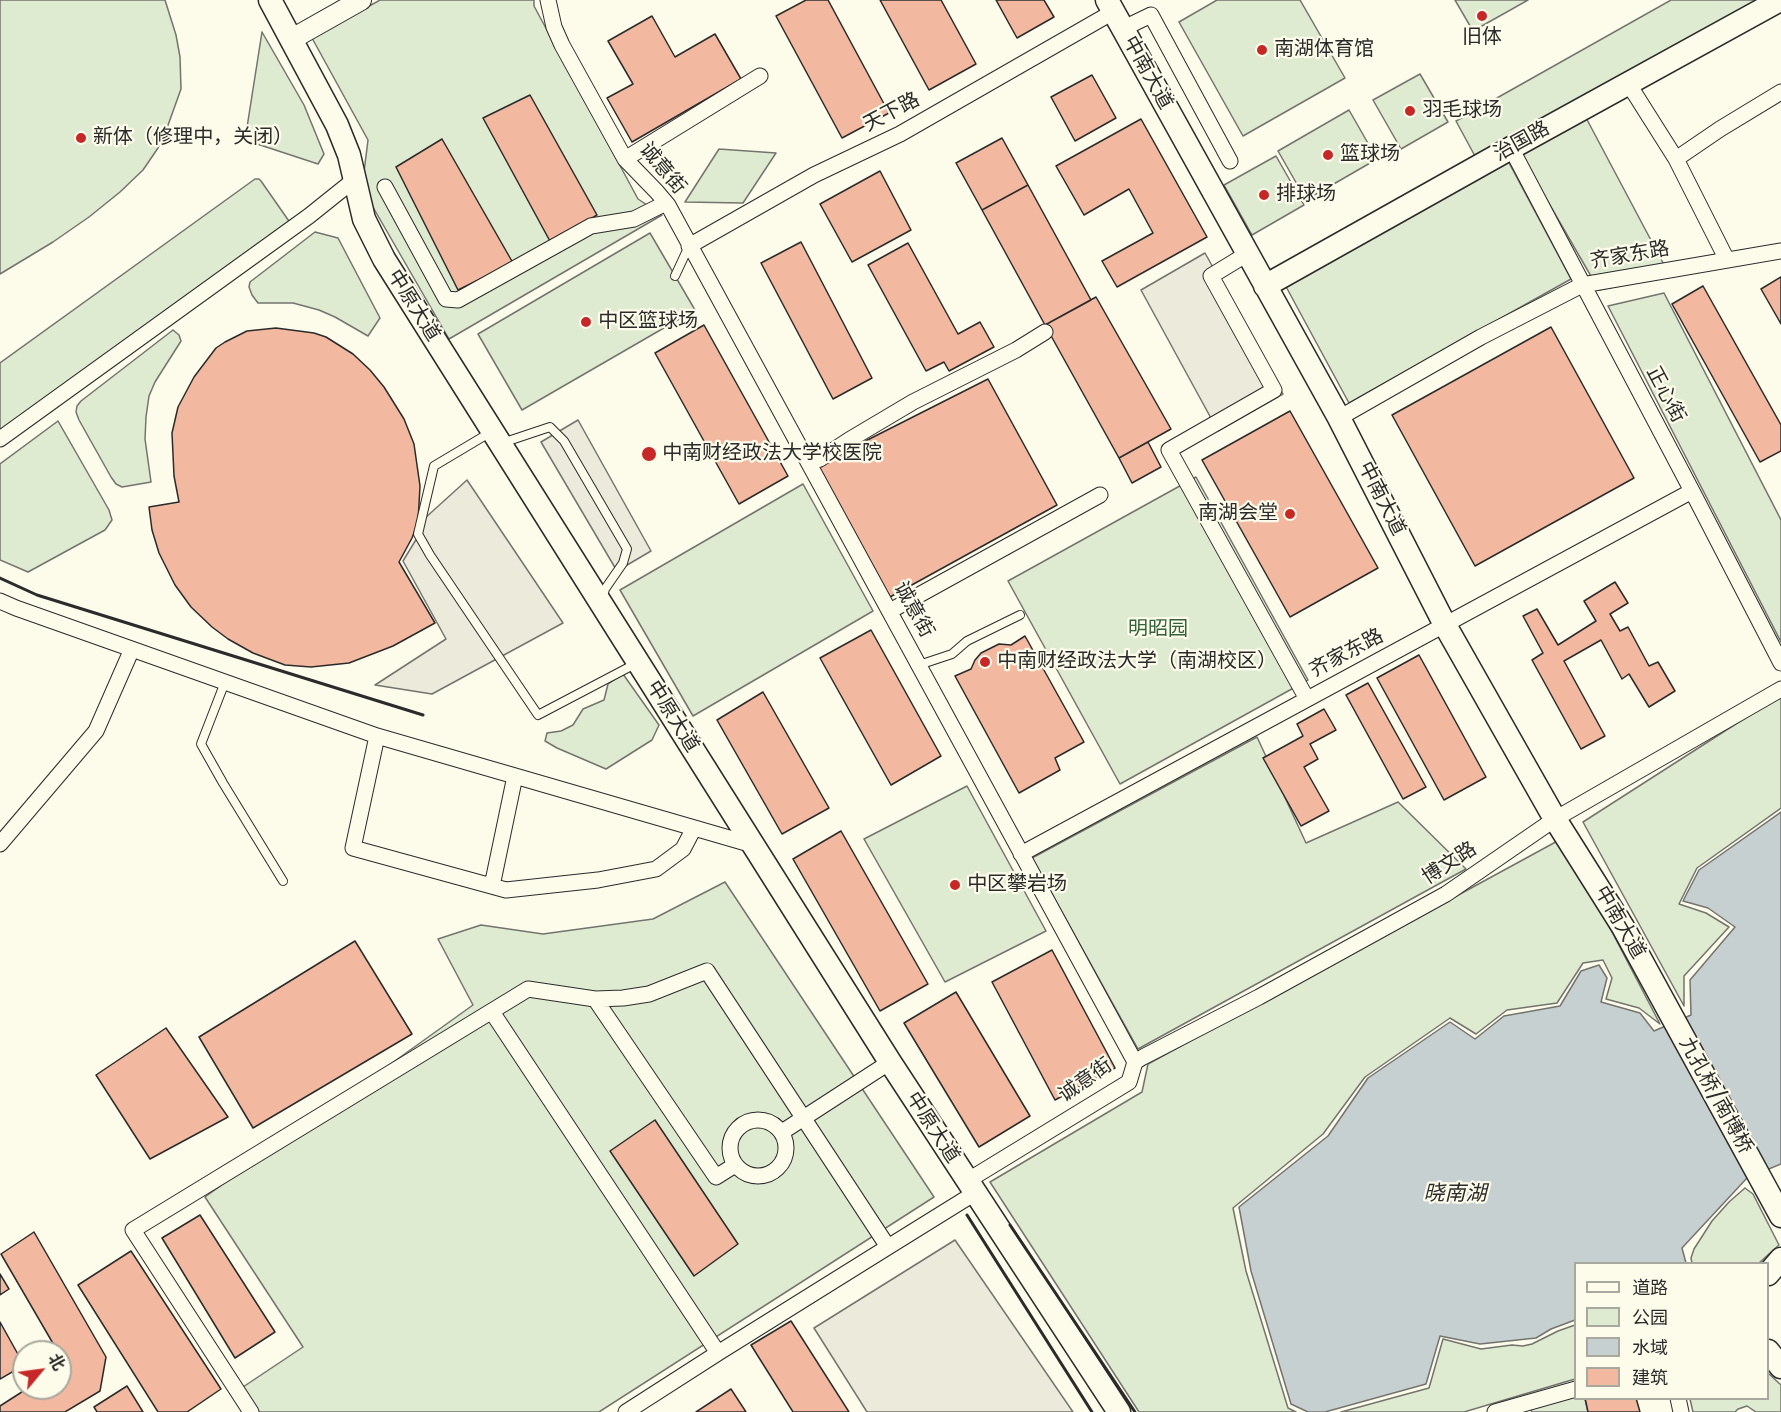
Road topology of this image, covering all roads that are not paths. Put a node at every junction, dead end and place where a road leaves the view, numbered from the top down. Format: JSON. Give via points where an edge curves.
{"nodes":[{"id":1,"x":270,"y":0,"type":"edge"},
{"id":2,"x":361,"y":0,"type":"edge"},
{"id":3,"x":548,"y":0,"type":"edge"},
{"id":4,"x":1780,"y":0,"type":"edge"},
{"id":5,"x":1114,"y":14,"type":"edge"},
{"id":6,"x":292,"y":39,"type":"junction"},
{"id":7,"x":760,"y":76,"type":"dead end"},
{"id":8,"x":1628,"y":83,"type":"junction"},
{"id":9,"x":1781,"y":92,"type":"edge"},
{"id":10,"x":1511,"y":148,"type":"junction"},
{"id":11,"x":625,"y":159,"type":"junction"},
{"id":12,"x":1676,"y":159,"type":"junction"},
{"id":13,"x":1230,"y":161,"type":"dead end"},
{"id":14,"x":354,"y":180,"type":"junction"},
{"id":15,"x":385,"y":187,"type":"dead end"},
{"id":16,"x":666,"y":203,"type":"junction"},
{"id":17,"x":689,"y":246,"type":"junction"},
{"id":18,"x":1781,"y":251,"type":"edge"},
{"id":19,"x":1247,"y":254,"type":"junction"},
{"id":20,"x":1727,"y":260,"type":"junction"},
{"id":21,"x":675,"y":276,"type":"dead end"},
{"id":22,"x":1582,"y":285,"type":"junction"},
{"id":23,"x":1265,"y":286,"type":"junction"},
{"id":24,"x":1045,"y":332,"type":"dead end"},
{"id":25,"x":1339,"y":418,"type":"junction"},
{"id":26,"x":496,"y":437,"type":"junction"},
{"id":27,"x":0,"y":439,"type":"edge"},
{"id":28,"x":809,"y":463,"type":"junction"},
{"id":29,"x":1692,"y":490,"type":"junction"},
{"id":30,"x":1100,"y":495,"type":"dead end"},
{"id":31,"x":0,"y":601,"type":"edge"},
{"id":32,"x":601,"y":603,"type":"junction"},
{"id":33,"x":890,"y":611,"type":"junction"},
{"id":34,"x":1020,"y":615,"type":"dead end"},
{"id":35,"x":1445,"y":625,"type":"junction"},
{"id":36,"x":132,"y":649,"type":"junction"},
{"id":37,"x":638,"y":662,"type":"junction"},
{"id":38,"x":1781,"y":663,"type":"edge"},
{"id":39,"x":919,"y":665,"type":"junction"},
{"id":40,"x":225,"y":682,"type":"junction"},
{"id":41,"x":1781,"y":689,"type":"edge"},
{"id":42,"x":1308,"y":699,"type":"junction"},
{"id":43,"x":377,"y":736,"type":"junction"},
{"id":44,"x":515,"y":776,"type":"junction"},
{"id":45,"x":1555,"y":819,"type":"junction"},
{"id":46,"x":694,"y":828,"type":"junction"},
{"id":47,"x":0,"y":844,"type":"edge"},
{"id":48,"x":753,"y":845,"type":"junction"},
{"id":49,"x":1021,"y":854,"type":"junction"},
{"id":50,"x":283,"y":881,"type":"dead end"},
{"id":51,"x":492,"y":886,"type":"junction"},
{"id":52,"x":1660,"y":995,"type":"joint"},
{"id":53,"x":595,"y":999,"type":"junction"},
{"id":54,"x":492,"y":1012,"type":"junction"},
{"id":55,"x":890,"y":1062,"type":"junction"},
{"id":56,"x":1135,"y":1062,"type":"junction"},
{"id":57,"x":804,"y":1118,"type":"junction"},
{"id":58,"x":782,"y":1132,"type":"junction"},
{"id":59,"x":735,"y":1165,"type":"junction"},
{"id":60,"x":971,"y":1187,"type":"junction"},
{"id":61,"x":1781,"y":1216,"type":"edge"},
{"id":62,"x":888,"y":1247,"type":"junction"},
{"id":63,"x":1781,"y":1259,"type":"edge"},
{"id":64,"x":1769,"y":1272,"type":"edge"},
{"id":65,"x":718,"y":1353,"type":"junction"},
{"id":66,"x":1769,"y":1353,"type":"edge"},
{"id":67,"x":1781,"y":1366,"type":"edge"},
{"id":68,"x":1574,"y":1389,"type":"edge"},
{"id":69,"x":251,"y":1412,"type":"edge"},
{"id":70,"x":626,"y":1412,"type":"edge"},
{"id":71,"x":1119,"y":1412,"type":"edge"},
{"id":72,"x":1495,"y":1412,"type":"edge"}],
"edges":[{"from":1,"to":6,"type":"main road","name":"中原大道"},
{"from":2,"to":6,"type":"street"},
{"from":3,"to":11,"type":"street","name":"诚意街","via":[[562,45]]},
{"from":4,"to":8,"type":"main road","name":"治国路"},
{"from":5,"to":13,"type":"street","name":"天下路","via":[[1151,15]]},
{"from":5,"to":17,"type":"street","name":"天下路"},
{"from":5,"to":19,"type":"main road","name":"中南大道"},
{"from":6,"to":14,"type":"main road","name":"中原大道","via":[[337,125]]},
{"from":7,"to":11,"type":"street"},
{"from":8,"to":10,"type":"main road","name":"治国路"},
{"from":8,"to":12,"type":"street"},
{"from":9,"to":12,"type":"street"},
{"from":10,"to":22,"type":"street","name":"正心街"},
{"from":10,"to":23,"type":"main road","name":"治国路"},
{"from":11,"to":16,"type":"street","name":"诚意街"},
{"from":12,"to":20,"type":"street"},
{"from":14,"to":26,"type":"main road","name":"中原大道","via":[[361,209],[384,260]]},
{"from":14,"to":27,"type":"street"},
{"from":15,"to":16,"type":"street","via":[[446,299],[458,300],[591,226],[634,219]]},
{"from":16,"to":17,"type":"street","name":"诚意街"},
{"from":17,"to":21,"type":"lane"},
{"from":17,"to":28,"type":"street","name":"诚意街"},
{"from":18,"to":20,"type":"street","name":"齐家东路"},
{"from":19,"to":23,"type":"main road","name":"中南大道"},
{"from":19,"to":42,"type":"street","via":[[1211,276],[1274,390],[1169,450]]},
{"from":20,"to":22,"type":"street","name":"齐家东路"},
{"from":22,"to":25,"type":"street","name":"齐家东路"},
{"from":22,"to":29,"type":"street","name":"正心街"},
{"from":23,"to":25,"type":"main road","name":"中南大道"},
{"from":24,"to":28,"type":"street"},
{"from":25,"to":35,"type":"main road","name":"中南大道"},
{"from":26,"to":32,"type":"main road","name":"中原大道"},
{"from":26,"to":32,"type":"lane","via":[[550,427],[564,441],[627,549]]},
{"from":26,"to":37,"type":"lane","via":[[434,466],[418,534],[430,555],[538,715]]},
{"from":28,"to":33,"type":"street","name":"诚意街"},
{"from":29,"to":35,"type":"street","name":"齐家东路"},
{"from":29,"to":38,"type":"street","name":"正心街"},
{"from":30,"to":33,"type":"street"},
{"from":31,"to":36,"type":"street"},
{"from":32,"to":37,"type":"main road","name":"中原大道"},
{"from":33,"to":39,"type":"street","name":"诚意街"},
{"from":34,"to":39,"type":"lane","via":[[967,641],[952,654]]},
{"from":35,"to":42,"type":"street","name":"齐家东路"},
{"from":35,"to":45,"type":"main road","name":"中南大道"},
{"from":36,"to":40,"type":"street"},
{"from":36,"to":47,"type":"street","via":[[96,731]]},
{"from":37,"to":48,"type":"main road","name":"中原大道"},
{"from":39,"to":49,"type":"street","name":"诚意街"},
{"from":40,"to":43,"type":"street"},
{"from":40,"to":50,"type":"lane","via":[[201,744]]},
{"from":41,"to":45,"type":"street","name":"博文路"},
{"from":42,"to":49,"type":"street","name":"齐家东路"},
{"from":43,"to":44,"type":"street"},
{"from":43,"to":51,"type":"street","via":[[353,848]]},
{"from":44,"to":46,"type":"street"},
{"from":44,"to":51,"type":"street"},
{"from":45,"to":52,"type":"main road","name":"中南大道","via":[[1623,927]]},
{"from":45,"to":56,"type":"street","name":"博文路","via":[[1446,894]]},
{"from":46,"to":48,"type":"street"},
{"from":46,"to":51,"type":"street","via":[[683,849],[656,869],[506,890]]},
{"from":48,"to":55,"type":"main road","name":"中原大道"},
{"from":49,"to":56,"type":"street","name":"诚意街"},
{"from":52,"to":61,"type":"main road","name":"九孔桥/南博桥"},
{"from":53,"to":54,"type":"street","via":[[528,989]]},
{"from":53,"to":57,"type":"street","via":[[649,994],[707,971]]},
{"from":53,"to":59,"type":"street","via":[[716,1178]]},
{"from":54,"to":65,"type":"street"},
{"from":54,"to":69,"type":"street","via":[[133,1230]]},
{"from":55,"to":57,"type":"street"},
{"from":55,"to":60,"type":"main road","name":"中原大道"},
{"from":56,"to":60,"type":"street","name":"诚意街","via":[[1129,1082]]},
{"from":57,"to":58,"type":"street"},
{"from":57,"to":62,"type":"street"},
{"from":58,"to":59,"type":"street","via":[[786,1140],[785,1158],[773,1172],[755,1176]]},
{"from":58,"to":59,"type":"street","via":[[768,1121],[741,1125],[731,1141]]},
{"from":60,"to":62,"type":"street","name":"诚意街"},
{"from":60,"to":71,"type":"main road","name":"中原大道"},
{"from":62,"to":65,"type":"street","name":"诚意街"},
{"from":63,"to":64,"type":"main road"},
{"from":65,"to":70,"type":"street","name":"诚意街"},
{"from":66,"to":67,"type":"main road"},
{"from":68,"to":72,"type":"street"}]}
